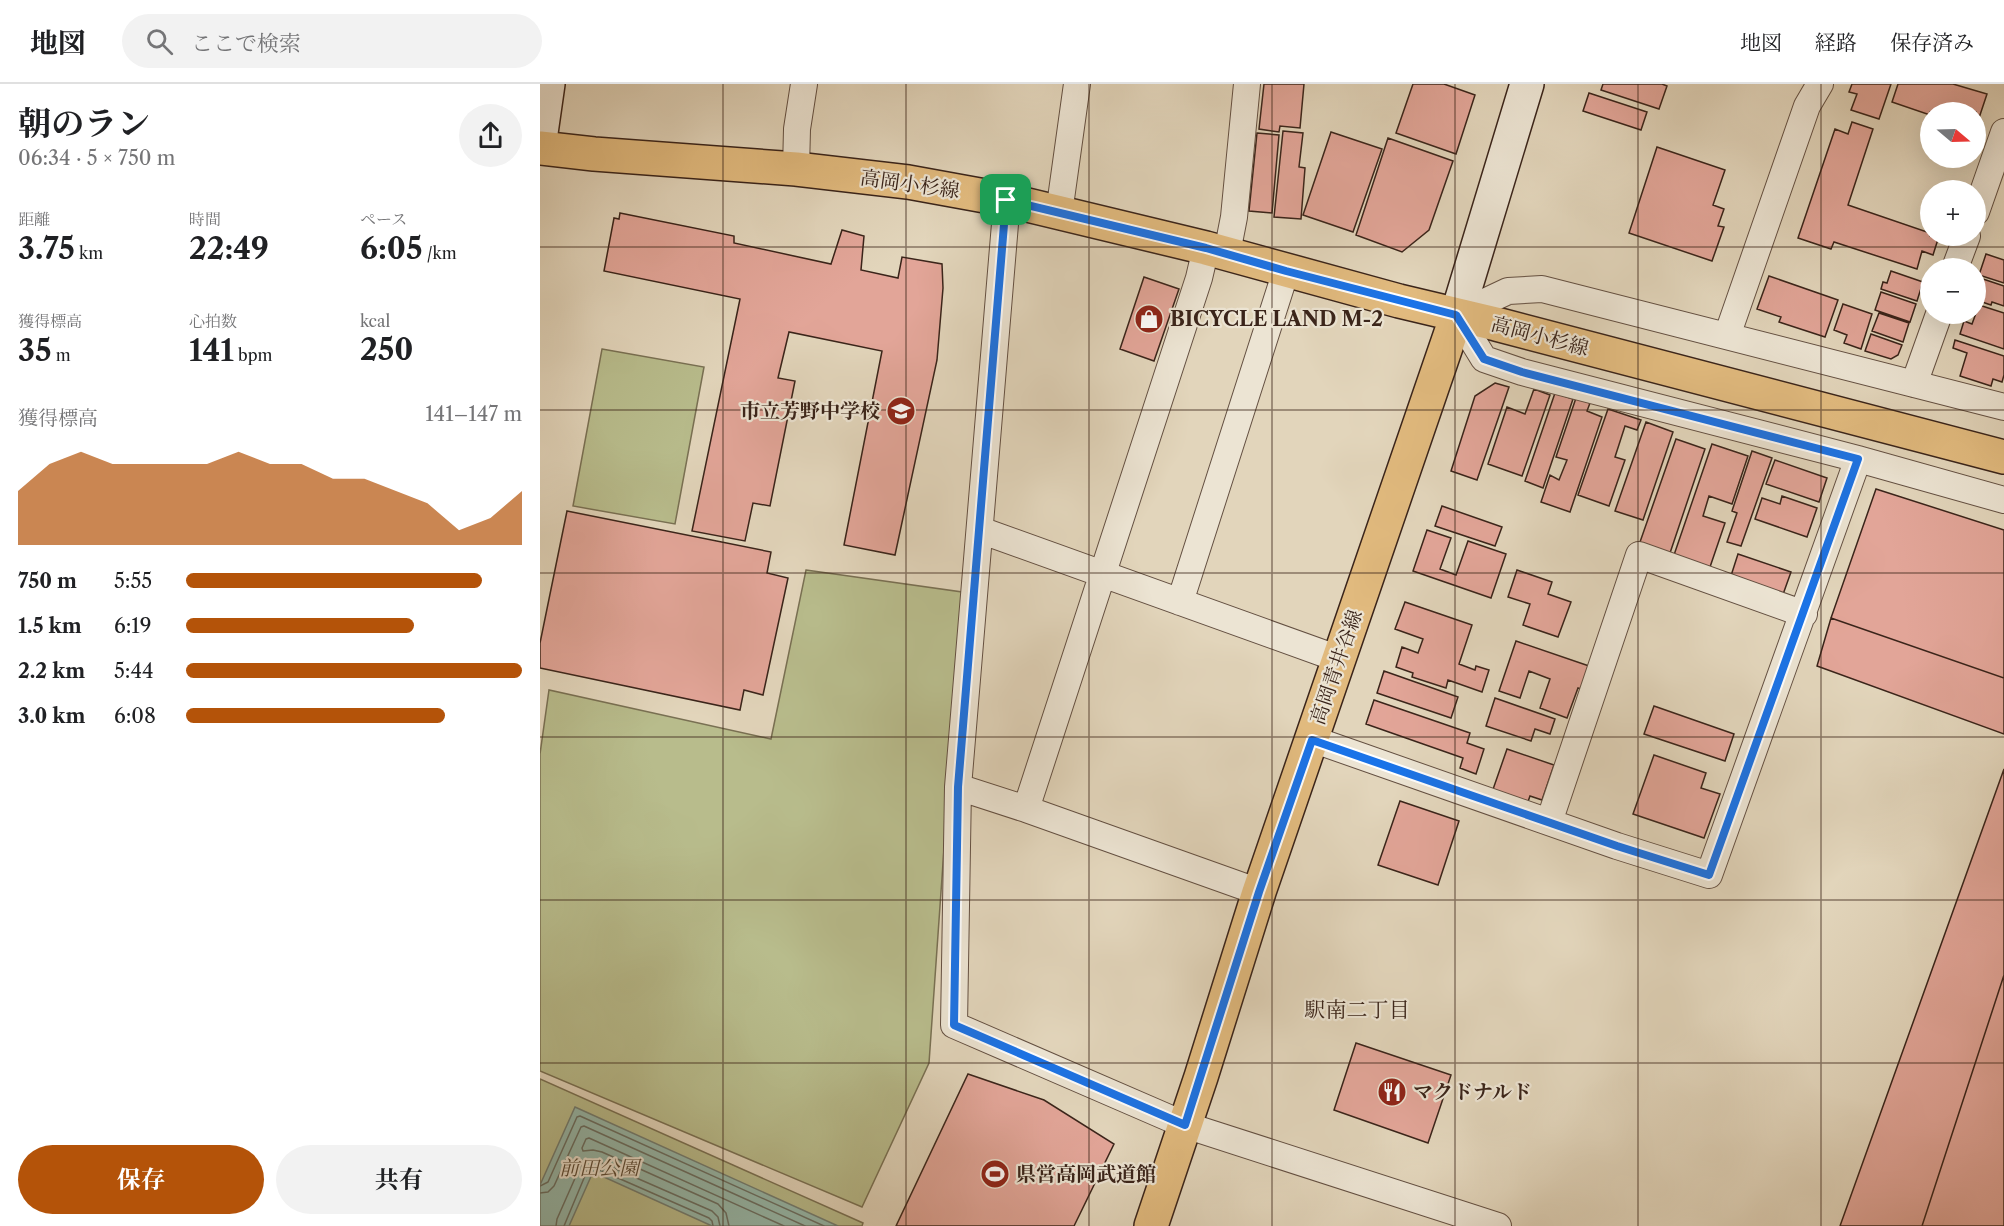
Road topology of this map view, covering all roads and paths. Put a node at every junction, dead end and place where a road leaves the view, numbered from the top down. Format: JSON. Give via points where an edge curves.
{"nodes":[{"id":1,"x":548,"y":84,"type":"edge"},
{"id":2,"x":804,"y":84,"type":"edge"},
{"id":3,"x":1077,"y":84,"type":"edge"},
{"id":4,"x":1247,"y":84,"type":"edge"},
{"id":5,"x":1527,"y":84,"type":"edge"},
{"id":6,"x":1820,"y":84,"type":"edge"},
{"id":7,"x":2004,"y":132,"type":"edge"},
{"id":8,"x":540,"y":140,"type":"edge"},
{"id":9,"x":540,"y":148,"type":"edge"},
{"id":10,"x":796,"y":169,"type":"junction"},
{"id":11,"x":1986,"y":183,"type":"edge"},
{"id":12,"x":1006,"y":200,"type":"junction"},
{"id":13,"x":1059,"y":213,"type":"junction"},
{"id":14,"x":1217,"y":251,"type":"junction"},
{"id":15,"x":1286,"y":271,"type":"junction"},
{"id":16,"x":1456,"y":315,"type":"junction"},
{"id":17,"x":1935,"y":324,"type":"edge"},
{"id":18,"x":1727,"y":336,"type":"junction"},
{"id":19,"x":1914,"y":384,"type":"junction"},
{"id":20,"x":2004,"y":407,"type":"edge"},
{"id":21,"x":2004,"y":457,"type":"edge"},
{"id":22,"x":1858,"y":459,"type":"junction"},
{"id":23,"x":2004,"y":500,"type":"edge"},
{"id":24,"x":980,"y":530,"type":"junction"},
{"id":25,"x":1101,"y":573,"type":"junction"},
{"id":26,"x":1180,"y":602,"type":"junction"},
{"id":27,"x":1804,"y":614,"type":"junction"},
{"id":28,"x":1339,"y":659,"type":"junction"},
{"id":29,"x":1312,"y":740,"type":"junction"},
{"id":30,"x":958,"y":787,"type":"junction"},
{"id":31,"x":1026,"y":809,"type":"junction"},
{"id":32,"x":1549,"y":822,"type":"junction"},
{"id":33,"x":1259,"y":892,"type":"junction"},
{"id":34,"x":1185,"y":1125,"type":"junction"},
{"id":35,"x":1150,"y":1226,"type":"edge"},
{"id":36,"x":1498,"y":1226,"type":"edge"}],
"edges":[{"from":1,"to":8,"type":"street"},
{"from":2,"to":10,"type":"street"},
{"from":3,"to":13,"type":"street"},
{"from":4,"to":14,"type":"street","via":[[1234,217]]},
{"from":5,"to":16,"type":"street"},
{"from":6,"to":18,"type":"street","via":[[1807,106]]},
{"from":7,"to":11,"type":"street"},
{"from":9,"to":10,"type":"main road","name":"高岡小杉線"},
{"from":10,"to":12,"type":"main road","name":"高岡小杉線","via":[[908,182]]},
{"from":12,"to":13,"type":"main road","name":"高岡小杉線"},
{"from":12,"to":24,"type":"street"},
{"from":13,"to":14,"type":"main road","name":"高岡小杉線"},
{"from":14,"to":15,"type":"main road","name":"高岡小杉線"},
{"from":14,"to":25,"type":"street","via":[[1199,278]]},
{"from":15,"to":16,"type":"main road","name":"高岡小杉線"},
{"from":15,"to":26,"type":"street"},
{"from":16,"to":18,"type":"street","via":[[1508,291],[1542,289]]},
{"from":16,"to":21,"type":"main road","name":"高岡小杉線"},
{"from":16,"to":22,"type":"street","via":[[1484,359]]},
{"from":16,"to":28,"type":"main road","name":"高岡青井谷線"},
{"from":17,"to":19,"type":"street"},
{"from":18,"to":19,"type":"street"},
{"from":19,"to":20,"type":"street"},
{"from":22,"to":23,"type":"street"},
{"from":22,"to":27,"type":"street"},
{"from":24,"to":25,"type":"street"},
{"from":24,"to":30,"type":"street"},
{"from":25,"to":26,"type":"street"},
{"from":25,"to":31,"type":"street"},
{"from":26,"to":28,"type":"street"},
{"from":27,"to":32,"type":"street","via":[[1709,875]]},
{"from":27,"to":32,"type":"street","via":[[1639,555]]},
{"from":28,"to":29,"type":"main road","name":"高岡青井谷線"},
{"from":29,"to":32,"type":"street"},
{"from":29,"to":33,"type":"main road","name":"高岡青井谷線"},
{"from":30,"to":31,"type":"street"},
{"from":30,"to":34,"type":"street","via":[[954,1025]]},
{"from":31,"to":33,"type":"street"},
{"from":33,"to":34,"type":"main road","name":"高岡青井谷線"},
{"from":34,"to":35,"type":"main road","name":"高岡青井谷線"},
{"from":34,"to":36,"type":"street"}]}
